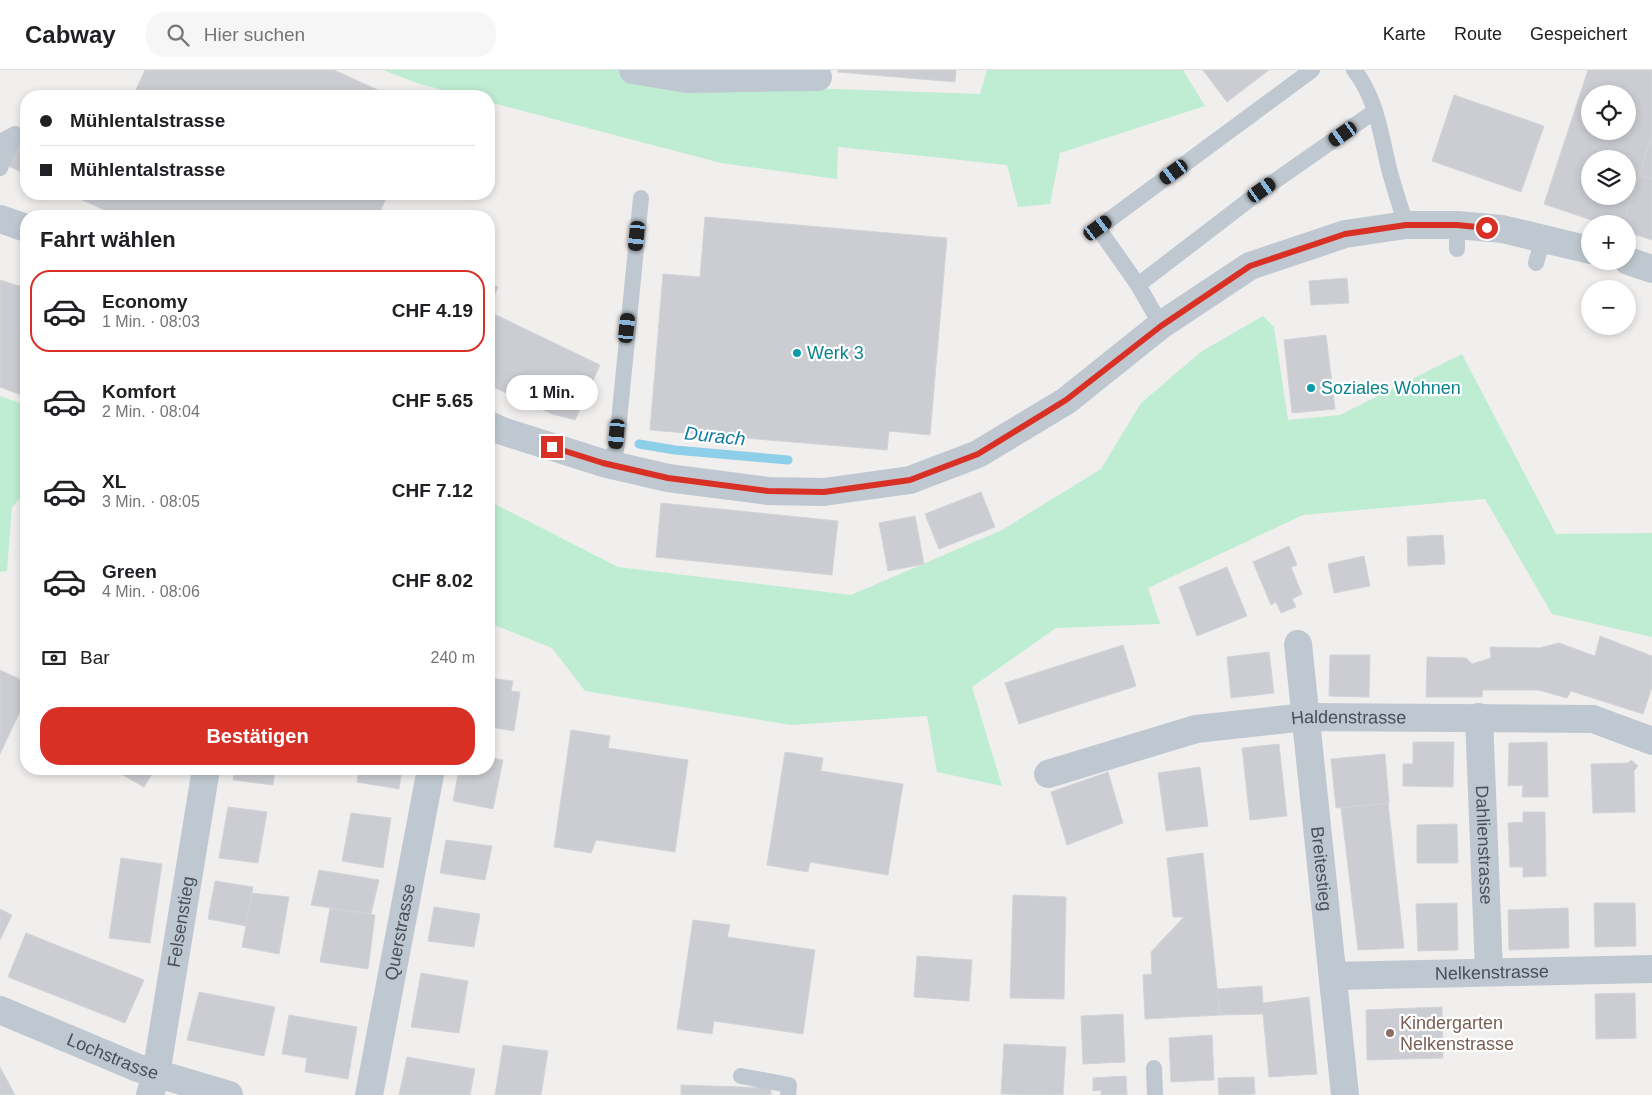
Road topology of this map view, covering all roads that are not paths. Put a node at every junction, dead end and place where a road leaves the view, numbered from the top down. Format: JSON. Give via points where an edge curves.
{"nodes":[{"id":1,"x":633,"y":70,"type":"edge"},
{"id":2,"x":1312,"y":70,"type":"edge"},
{"id":3,"x":1354,"y":70,"type":"edge"},
{"id":4,"x":818,"y":77,"type":"dead end"},
{"id":5,"x":1375,"y":111,"type":"junction"},
{"id":6,"x":0,"y":142,"type":"edge"},
{"id":7,"x":0,"y":168,"type":"edge"},
{"id":8,"x":641,"y":198,"type":"dead end"},
{"id":9,"x":0,"y":219,"type":"edge"},
{"id":10,"x":1406,"y":225,"type":"junction"},
{"id":11,"x":20,"y":226,"type":"edge"},
{"id":12,"x":1581,"y":250,"type":"edge"},
{"id":13,"x":1636,"y":264,"type":"edge"},
{"id":14,"x":1652,"y":269,"type":"edge"},
{"id":15,"x":1138,"y":285,"type":"junction"},
{"id":16,"x":1161,"y":326,"type":"junction"},
{"id":17,"x":495,"y":428,"type":"edge"},
{"id":18,"x":603,"y":463,"type":"junction"},
{"id":19,"x":1298,"y":644,"type":"dead end"},
{"id":20,"x":1306,"y":717,"type":"junction"},
{"id":21,"x":1479,"y":717,"type":"junction"},
{"id":22,"x":1652,"y":741,"type":"edge"},
{"id":23,"x":1048,"y":774,"type":"dead end"},
{"id":24,"x":205,"y":775,"type":"edge"},
{"id":25,"x":430,"y":775,"type":"edge"},
{"id":26,"x":1652,"y":968,"type":"edge"},
{"id":27,"x":1489,"y":971,"type":"junction"},
{"id":28,"x":1333,"y":976,"type":"junction"},
{"id":29,"x":0,"y":1010,"type":"edge"},
{"id":30,"x":1154,"y":1068,"type":"dead end"},
{"id":31,"x":741,"y":1076,"type":"dead end"},
{"id":32,"x":153,"y":1085,"type":"edge"},
{"id":33,"x":229,"y":1095,"type":"edge"},
{"id":34,"x":369,"y":1095,"type":"edge"},
{"id":35,"x":788,"y":1095,"type":"edge"},
{"id":36,"x":1155,"y":1095,"type":"edge"},
{"id":37,"x":1345,"y":1095,"type":"edge"}],
"edges":[{"from":1,"to":4,"type":"street","via":[[686,79]]},
{"from":2,"to":15,"type":"lane","via":[[1098,228]]},
{"from":3,"to":5,"type":"lane","via":[[1362,80]]},
{"from":5,"to":10,"type":"lane"},
{"from":5,"to":15,"type":"lane","via":[[1262,190]]},
{"from":6,"to":7,"type":"lane","via":[[15,134]]},
{"from":8,"to":18,"type":"lane","via":[[616,451]]},
{"from":9,"to":11,"type":"street"},
{"from":10,"to":12,"type":"street","via":[[1457,237],[1502,229],[1539,251]]},
{"from":10,"to":16,"type":"street","via":[[1345,234],[1250,266]]},
{"from":13,"to":14,"type":"street"},
{"from":15,"to":16,"type":"lane"},
{"from":16,"to":18,"type":"street","via":[[1058,406],[978,454],[910,480],[824,492],[768,491],[668,478]]},
{"from":17,"to":18,"type":"street"},
{"from":19,"to":20,"type":"street","name":"Breitestieg"},
{"from":20,"to":21,"type":"street","name":"Haldenstrasse"},
{"from":20,"to":23,"type":"street","name":"Haldenstrasse","via":[[1196,729]]},
{"from":20,"to":28,"type":"street","name":"Breitestieg"},
{"from":21,"to":22,"type":"street","name":"Haldenstrasse","via":[[1593,719]]},
{"from":21,"to":27,"type":"street","name":"Dahlienstrasse"},
{"from":24,"to":32,"type":"street","name":"Felsenstieg"},
{"from":25,"to":34,"type":"street","name":"Querstrasse"},
{"from":26,"to":27,"type":"street","name":"Nelkenstrasse"},
{"from":27,"to":28,"type":"street","name":"Nelkenstrasse"},
{"from":28,"to":37,"type":"street","name":"Breitestieg"},
{"from":29,"to":32,"type":"street","name":"Lochstrasse"},
{"from":30,"to":36,"type":"lane"},
{"from":31,"to":35,"type":"lane","via":[[789,1085]]},
{"from":32,"to":33,"type":"street","name":"Lochstrasse"}]}
